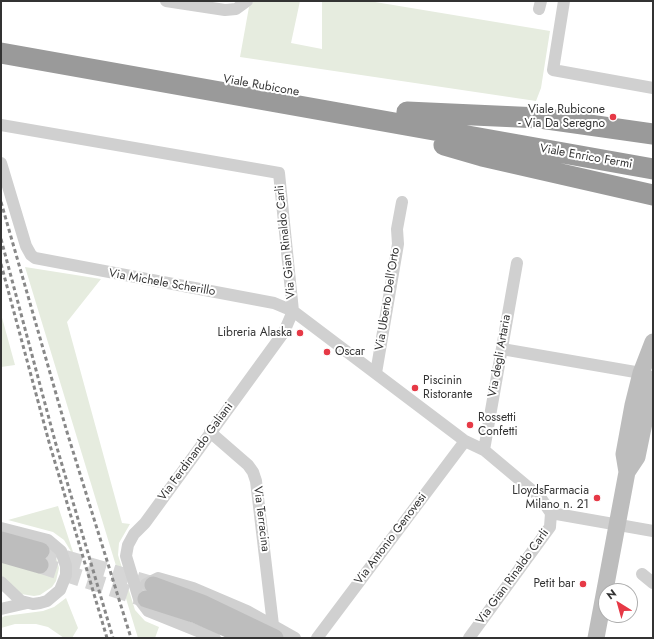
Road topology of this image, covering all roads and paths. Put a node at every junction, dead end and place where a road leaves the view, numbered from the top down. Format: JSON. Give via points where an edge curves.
{"nodes":[{"id":1,"x":166,"y":1,"type":"edge"},
{"id":2,"x":247,"y":1,"type":"edge"},
{"id":3,"x":564,"y":1,"type":"edge"},
{"id":4,"x":1,"y":40,"type":"edge"},
{"id":5,"x":1,"y":53,"type":"edge"},
{"id":6,"x":653,"y":88,"type":"edge"},
{"id":7,"x":236,"y":94,"type":"junction"},
{"id":8,"x":407,"y":112,"type":"junction"},
{"id":9,"x":1,"y":125,"type":"edge"},
{"id":10,"x":653,"y":134,"type":"edge"},
{"id":11,"x":519,"y":139,"type":"junction"},
{"id":12,"x":653,"y":156,"type":"edge"},
{"id":13,"x":1,"y":163,"type":"edge"},
{"id":14,"x":653,"y":169,"type":"edge"},
{"id":15,"x":651,"y":197,"type":"edge"},
{"id":16,"x":402,"y":202,"type":"dead end"},
{"id":17,"x":517,"y":263,"type":"dead end"},
{"id":18,"x":293,"y":311,"type":"junction"},
{"id":19,"x":653,"y":342,"type":"edge"},
{"id":20,"x":502,"y":349,"type":"junction"},
{"id":21,"x":376,"y":373,"type":"junction"},
{"id":22,"x":647,"y":376,"type":"edge"},
{"id":23,"x":210,"y":432,"type":"junction"},
{"id":24,"x":465,"y":441,"type":"junction"},
{"id":25,"x":484,"y":450,"type":"junction"},
{"id":26,"x":552,"y":513,"type":"junction"},
{"id":27,"x":618,"y":524,"type":"junction"},
{"id":28,"x":1,"y":528,"type":"edge"},
{"id":29,"x":653,"y":531,"type":"edge"},
{"id":30,"x":1,"y":540,"type":"edge"},
{"id":31,"x":1,"y":554,"type":"edge"},
{"id":32,"x":642,"y":574,"type":"dead end"},
{"id":33,"x":1,"y":582,"type":"edge"},
{"id":34,"x":653,"y":583,"type":"edge"},
{"id":35,"x":146,"y":594,"type":"junction"},
{"id":36,"x":27,"y":603,"type":"junction"},
{"id":37,"x":1,"y":609,"type":"edge"},
{"id":38,"x":274,"y":632,"type":"edge"},
{"id":39,"x":215,"y":638,"type":"edge"},
{"id":40,"x":248,"y":638,"type":"edge"},
{"id":41,"x":295,"y":638,"type":"edge"},
{"id":42,"x":316,"y":638,"type":"edge"},
{"id":43,"x":469,"y":638,"type":"edge"},
{"id":44,"x":596,"y":638,"type":"edge"}],
"edges":[{"from":1,"to":2,"type":"street","via":[[224,10],[236,9]]},
{"from":3,"to":6,"type":"street","via":[[553,70]]},
{"from":4,"to":8,"type":"highway","name":"Viale Rubicone"},
{"from":5,"to":7,"type":"highway","name":"Viale Rubicone"},
{"from":7,"to":11,"type":"highway","name":"Viale Rubicone"},
{"from":7,"to":15,"type":"highway"},
{"from":8,"to":10,"type":"highway","via":[[540,118]]},
{"from":8,"to":11,"type":"highway","name":"Viale Rubicone"},
{"from":9,"to":18,"type":"street","name":"Via Gian Rinaldo Carli","via":[[279,173]]},
{"from":11,"to":12,"type":"highway","name":"Viale Enrico Fermi"},
{"from":11,"to":14,"type":"highway","name":"Viale Enrico Fermi"},
{"from":13,"to":18,"type":"street","name":"Via Michele Scherillo","via":[[26,246],[35,258],[274,303]]},
{"from":16,"to":21,"type":"street","name":"Via Uberto Dell'Orto","via":[[397,229],[398,244]]},
{"from":17,"to":20,"type":"street","name":"Via degli Artaria"},
{"from":18,"to":21,"type":"street","name":"Via Gian Rinaldo Carli"},
{"from":18,"to":23,"type":"street","name":"Via Ferdinando Galiani","via":[[284,332]]},
{"from":19,"to":22,"type":"main road"},
{"from":20,"to":22,"type":"street"},
{"from":20,"to":25,"type":"street","name":"Via degli Artaria"},
{"from":21,"to":24,"type":"street","name":"Via Gian Rinaldo Carli"},
{"from":22,"to":27,"type":"main road","via":[[624,454],[627,472]]},
{"from":23,"to":35,"type":"street","name":"Via Ferdinando Galiani","via":[[128,545],[126,556]]},
{"from":23,"to":38,"type":"street","name":"Via Terracina","via":[[253,472]]},
{"from":24,"to":25,"type":"street","name":"Via Gian Rinaldo Carli"},
{"from":24,"to":42,"type":"street","name":"Via Antonio Genovesi"},
{"from":25,"to":26,"type":"street","name":"Via Gian Rinaldo Carli","via":[[540,498]]},
{"from":26,"to":27,"type":"street","name":"Via Gian Rinaldo Carli"},
{"from":26,"to":43,"type":"street","name":"Via Gian Rinaldo Carli","via":[[550,527]]},
{"from":27,"to":29,"type":"street","name":"Via Gian Rinaldo Carli"},
{"from":27,"to":44,"type":"main road"},
{"from":28,"to":36,"type":"street","via":[[48,540],[56,545],[65,557],[66,575],[60,590],[40,603]]},
{"from":30,"to":31,"type":"main road","via":[[40,558]]},
{"from":32,"to":34,"type":"street"},
{"from":33,"to":36,"type":"street","via":[[16,597]]},
{"from":35,"to":38,"type":"main road","via":[[208,606]]},
{"from":35,"to":39,"type":"street","via":[[148,611],[154,615]]},
{"from":35,"to":40,"type":"main road"},
{"from":36,"to":37,"type":"street"},
{"from":38,"to":41,"type":"street"}]}
